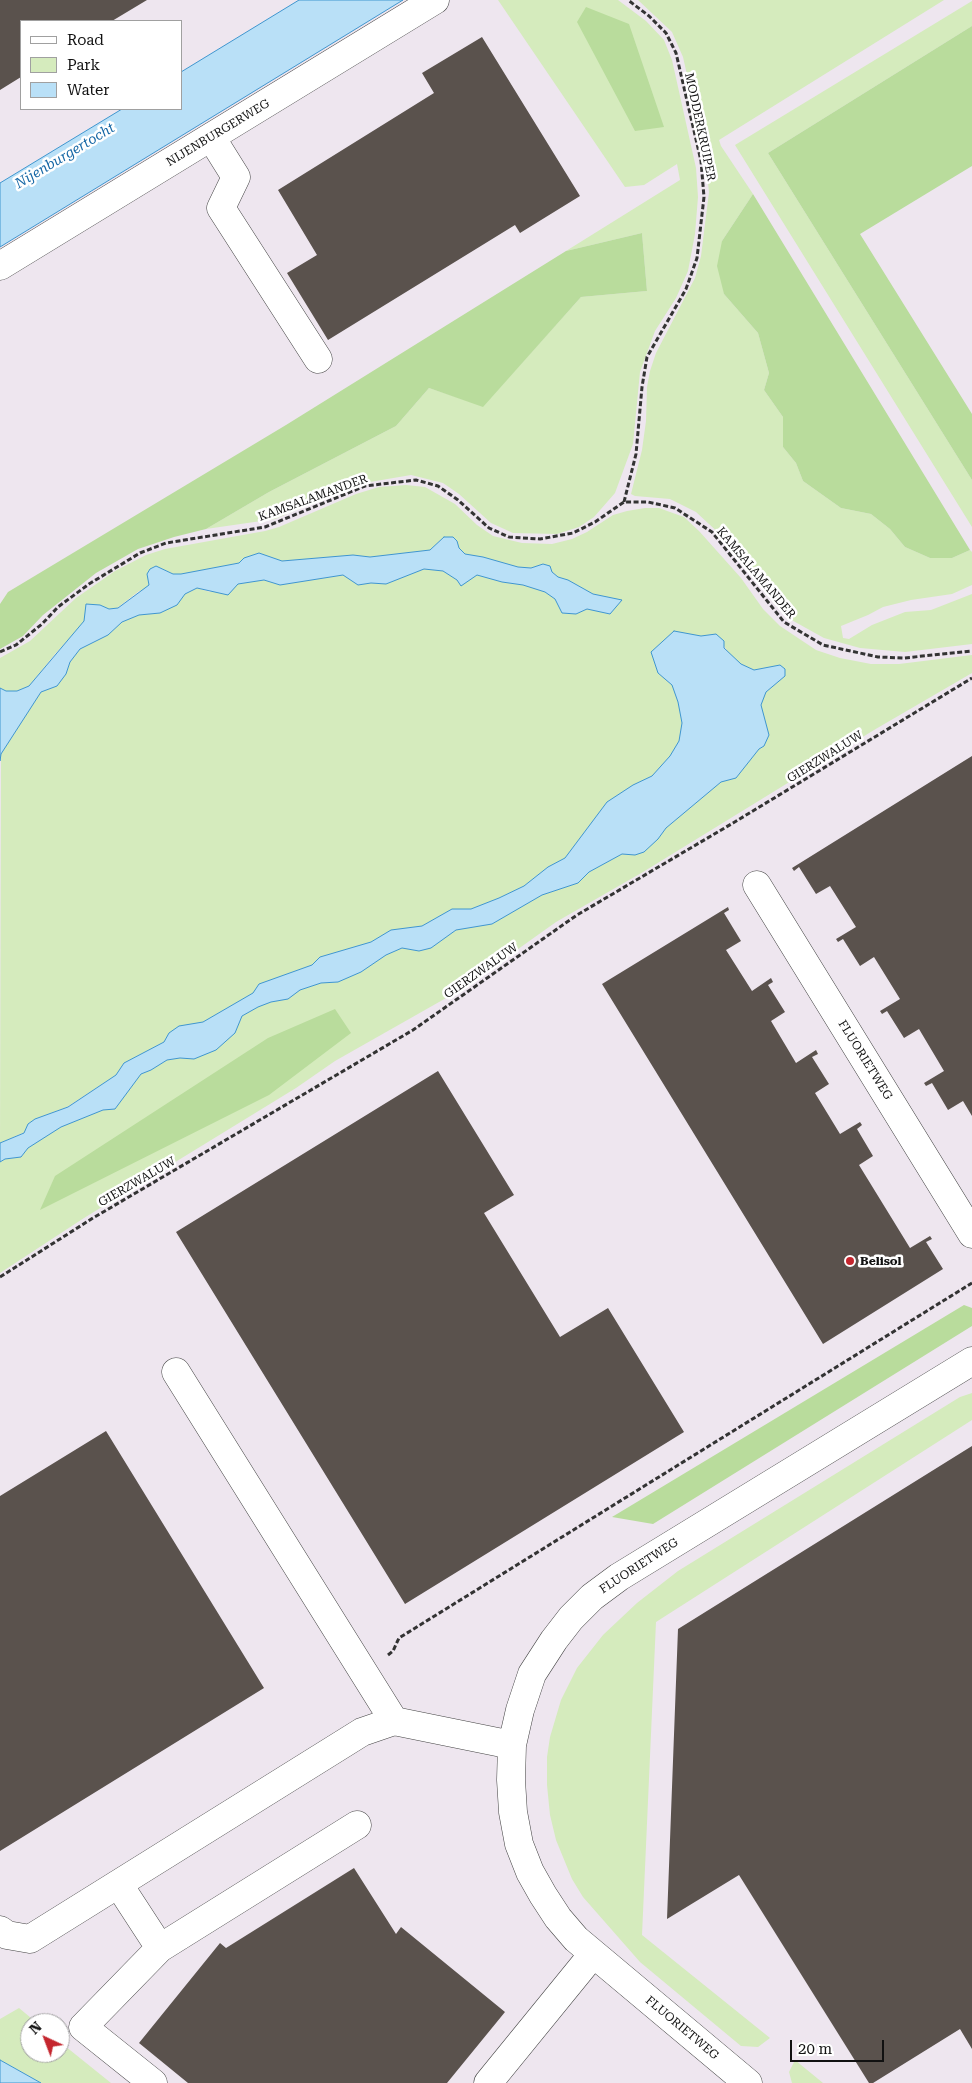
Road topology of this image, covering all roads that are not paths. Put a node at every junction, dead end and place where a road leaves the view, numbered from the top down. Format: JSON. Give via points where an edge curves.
{"nodes":[{"id":1,"x":435,"y":0,"type":"edge"},
{"id":2,"x":211,"y":137,"type":"junction"},
{"id":3,"x":0,"y":266,"type":"edge"},
{"id":4,"x":318,"y":359,"type":"dead end"},
{"id":5,"x":757,"y":885,"type":"dead end"},
{"id":6,"x":972,"y":1234,"type":"edge"},
{"id":7,"x":972,"y":1361,"type":"edge"},
{"id":8,"x":176,"y":1372,"type":"dead end"},
{"id":9,"x":394,"y":1721,"type":"junction"},
{"id":10,"x":512,"y":1745,"type":"junction"},
{"id":11,"x":357,"y":1825,"type":"dead end"},
{"id":12,"x":119,"y":1885,"type":"junction"},
{"id":13,"x":0,"y":1930,"type":"edge"},
{"id":14,"x":160,"y":1948,"type":"junction"},
{"id":15,"x":593,"y":1954,"type":"junction"},
{"id":16,"x":153,"y":2083,"type":"edge"},
{"id":17,"x":488,"y":2083,"type":"edge"},
{"id":18,"x":748,"y":2083,"type":"edge"}],
"edges":[{"from":1,"to":2,"type":"street","name":"NIJENBURGERWEG"},
{"from":2,"to":3,"type":"street","name":"NIJENBURGERWEG"},
{"from":2,"to":4,"type":"street","via":[[236,176],[222,208]]},
{"from":5,"to":6,"type":"street","name":"FLUORIETWEG"},
{"from":7,"to":10,"type":"street","name":"FLUORIETWEG","via":[[592,1596],[554,1640],[532,1674]]},
{"from":8,"to":9,"type":"street"},
{"from":9,"to":10,"type":"street"},
{"from":9,"to":12,"type":"street","via":[[362,1732]]},
{"from":10,"to":15,"type":"street","name":"FLUORIETWEG","via":[[513,1812],[519,1844],[530,1872],[558,1918]]},
{"from":11,"to":14,"type":"street"},
{"from":12,"to":13,"type":"street","via":[[30,1939],[6,1935]]},
{"from":12,"to":14,"type":"street"},
{"from":14,"to":16,"type":"street","via":[[83,2027]]},
{"from":15,"to":17,"type":"street"},
{"from":15,"to":18,"type":"street","name":"FLUORIETWEG"}]}
